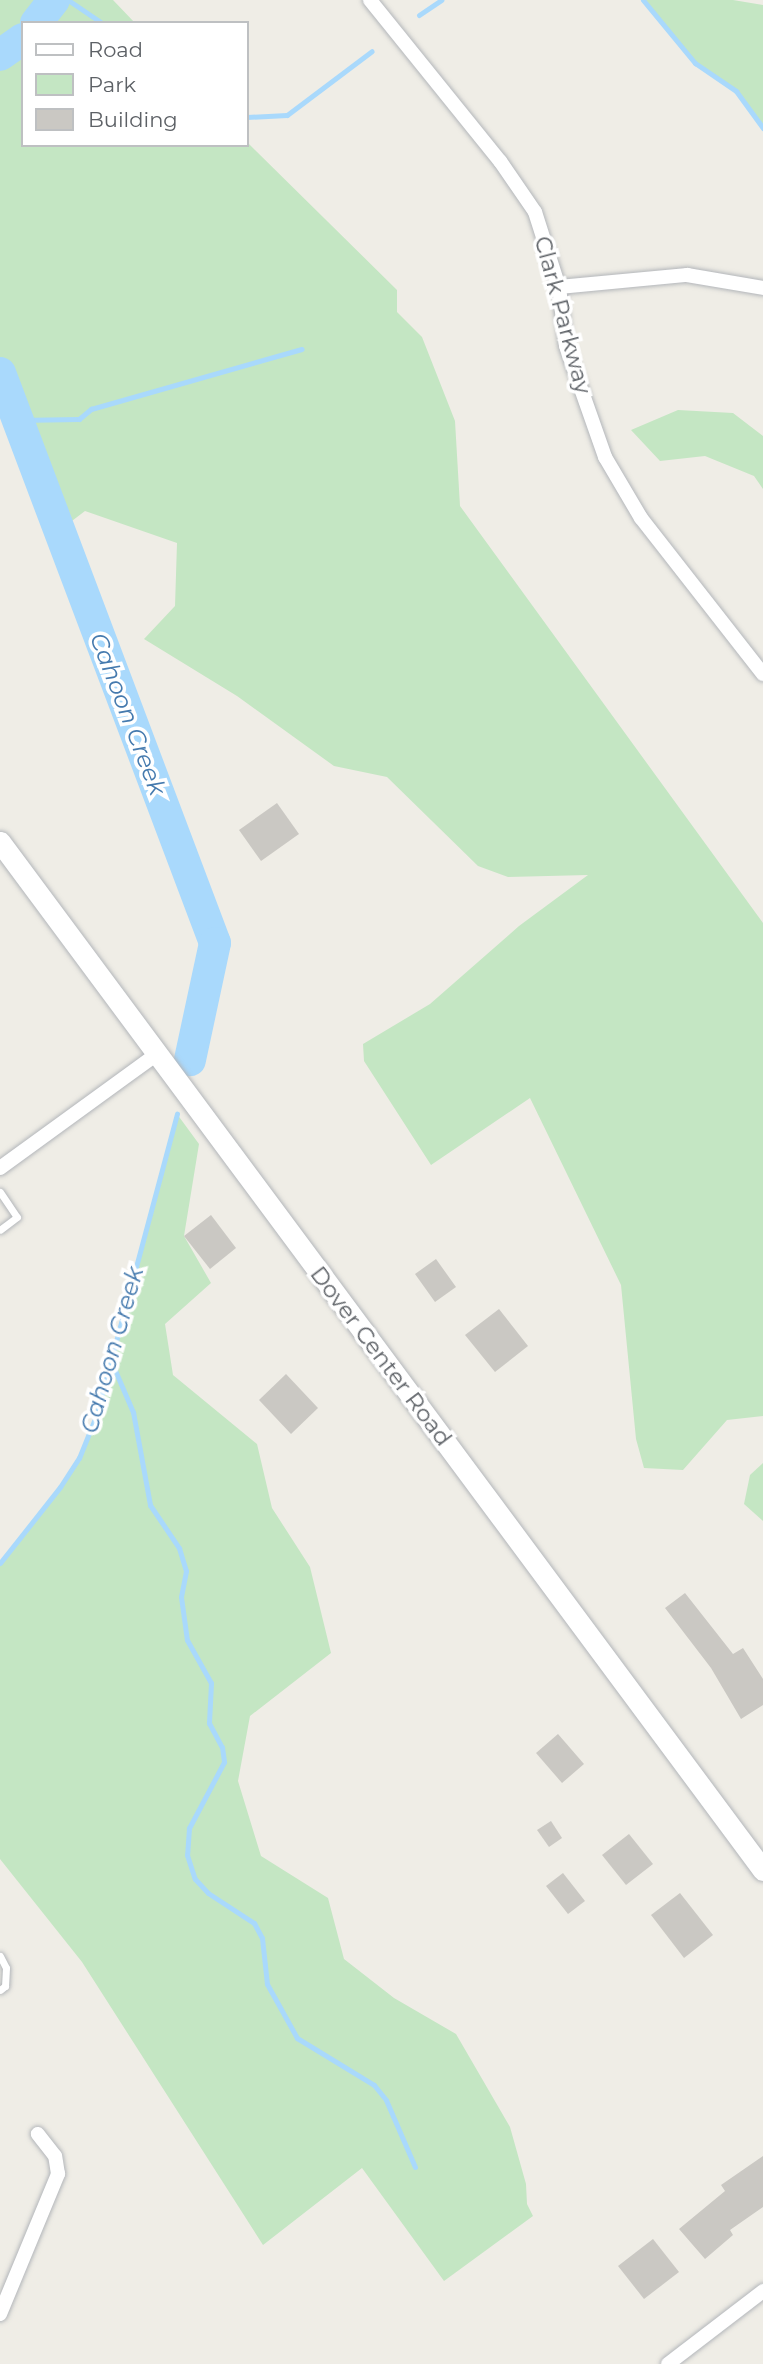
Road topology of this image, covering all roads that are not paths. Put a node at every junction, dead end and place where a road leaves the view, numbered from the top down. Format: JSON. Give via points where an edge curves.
{"nodes":[{"id":1,"x":370,"y":0,"type":"edge"},
{"id":2,"x":559,"y":288,"type":"junction"},
{"id":3,"x":763,"y":288,"type":"edge"},
{"id":4,"x":763,"y":674,"type":"edge"},
{"id":5,"x":0,"y":842,"type":"edge"},
{"id":6,"x":157,"y":1054,"type":"junction"},
{"id":7,"x":0,"y":1168,"type":"edge"},
{"id":8,"x":0,"y":1192,"type":"edge"},
{"id":9,"x":0,"y":1230,"type":"edge"},
{"id":10,"x":763,"y":1870,"type":"edge"},
{"id":11,"x":0,"y":1956,"type":"edge"},
{"id":12,"x":0,"y":1990,"type":"edge"},
{"id":13,"x":38,"y":2134,"type":"dead end"},
{"id":14,"x":763,"y":2291,"type":"edge"},
{"id":15,"x":0,"y":2314,"type":"edge"},
{"id":16,"x":668,"y":2364,"type":"edge"}],
"edges":[{"from":1,"to":2,"type":"street","name":"Clark Parkway","via":[[500,161],[535,212]]},
{"from":2,"to":3,"type":"street","via":[[687,275]]},
{"from":2,"to":4,"type":"street","name":"Clark Parkway","via":[[566,346],[605,457],[641,518]]},
{"from":5,"to":6,"type":"street","name":"Dover Center Road"},
{"from":6,"to":7,"type":"street"},
{"from":6,"to":10,"type":"street","name":"Dover Center Road"},
{"from":8,"to":9,"type":"lane","via":[[17,1217]]},
{"from":11,"to":12,"type":"lane","via":[[6,1968],[5,1986]]},
{"from":13,"to":15,"type":"street","via":[[55,2156],[58,2174]]},
{"from":14,"to":16,"type":"street"}]}
